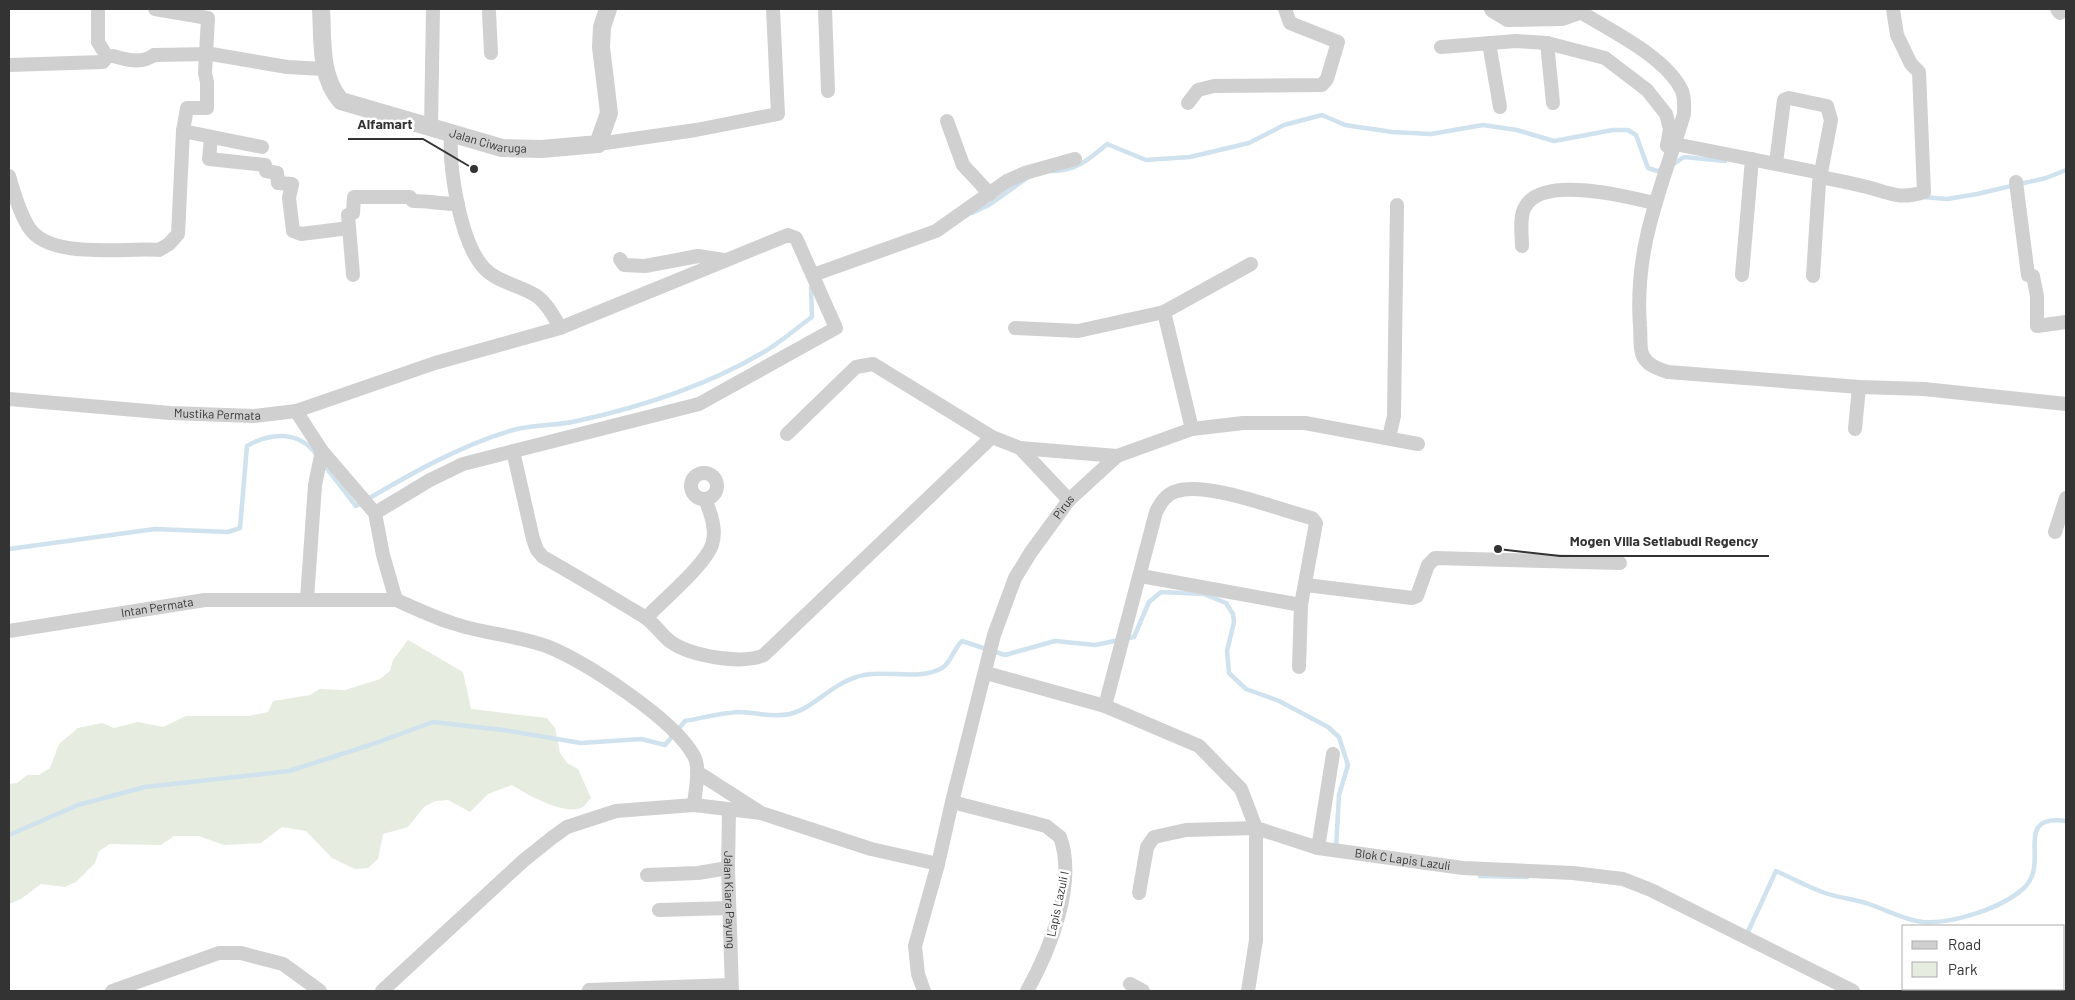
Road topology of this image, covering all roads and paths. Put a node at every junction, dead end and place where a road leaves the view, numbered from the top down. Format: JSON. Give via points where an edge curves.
{"nodes":[{"id":1,"x":98,"y":9,"type":"edge"},
{"id":2,"x":155,"y":9,"type":"edge"},
{"id":3,"x":321,"y":9,"type":"edge"},
{"id":4,"x":433,"y":9,"type":"edge"},
{"id":5,"x":608,"y":9,"type":"edge"},
{"id":6,"x":773,"y":9,"type":"edge"},
{"id":7,"x":825,"y":9,"type":"edge"},
{"id":8,"x":1285,"y":9,"type":"edge"},
{"id":9,"x":1493,"y":9,"type":"edge"},
{"id":10,"x":1893,"y":9,"type":"edge"},
{"id":11,"x":492,"y":10,"type":"edge"},
{"id":12,"x":1579,"y":10,"type":"edge"},
{"id":13,"x":1489,"y":43,"type":"junction"},
{"id":14,"x":1547,"y":43,"type":"junction"},
{"id":15,"x":1441,"y":47,"type":"dead end"},
{"id":16,"x":491,"y":53,"type":"dead end"},
{"id":17,"x":206,"y":54,"type":"junction"},
{"id":18,"x":113,"y":56,"type":"dead end"},
{"id":19,"x":9,"y":65,"type":"edge"},
{"id":20,"x":324,"y":69,"type":"junction"},
{"id":21,"x":828,"y":91,"type":"dead end"},
{"id":22,"x":1188,"y":103,"type":"dead end"},
{"id":23,"x":1553,"y":103,"type":"dead end"},
{"id":24,"x":1500,"y":107,"type":"dead end"},
{"id":25,"x":947,"y":121,"type":"dead end"},
{"id":26,"x":431,"y":128,"type":"junction"},
{"id":27,"x":183,"y":132,"type":"junction"},
{"id":28,"x":451,"y":135,"type":"junction"},
{"id":29,"x":211,"y":138,"type":"junction"},
{"id":30,"x":598,"y":144,"type":"junction"},
{"id":31,"x":1675,"y":144,"type":"junction"},
{"id":32,"x":262,"y":147,"type":"dead end"},
{"id":33,"x":1075,"y":159,"type":"dead end"},
{"id":34,"x":1752,"y":159,"type":"junction"},
{"id":35,"x":1669,"y":162,"type":"junction"},
{"id":36,"x":1776,"y":163,"type":"junction"},
{"id":37,"x":1821,"y":175,"type":"junction"},
{"id":38,"x":9,"y":176,"type":"edge"},
{"id":39,"x":2016,"y":182,"type":"dead end"},
{"id":40,"x":990,"y":194,"type":"junction"},
{"id":41,"x":1654,"y":203,"type":"junction"},
{"id":42,"x":458,"y":204,"type":"junction"},
{"id":43,"x":1397,"y":205,"type":"dead end"},
{"id":44,"x":349,"y":228,"type":"junction"},
{"id":45,"x":1522,"y":246,"type":"dead end"},
{"id":46,"x":620,"y":259,"type":"dead end"},
{"id":47,"x":725,"y":260,"type":"junction"},
{"id":48,"x":1251,"y":264,"type":"dead end"},
{"id":49,"x":353,"y":275,"type":"dead end"},
{"id":50,"x":813,"y":275,"type":"junction"},
{"id":51,"x":1742,"y":275,"type":"dead end"},
{"id":52,"x":1813,"y":276,"type":"dead end"},
{"id":53,"x":1164,"y":312,"type":"junction"},
{"id":54,"x":2066,"y":322,"type":"edge"},
{"id":55,"x":560,"y":328,"type":"junction"},
{"id":56,"x":1014,"y":328,"type":"dead end"},
{"id":57,"x":1859,"y":387,"type":"junction"},
{"id":58,"x":9,"y":399,"type":"edge"},
{"id":59,"x":2066,"y":404,"type":"edge"},
{"id":60,"x":296,"y":411,"type":"junction"},
{"id":61,"x":1192,"y":429,"type":"junction"},
{"id":62,"x":1855,"y":429,"type":"dead end"},
{"id":63,"x":787,"y":434,"type":"dead end"},
{"id":64,"x":992,"y":437,"type":"junction"},
{"id":65,"x":1389,"y":437,"type":"junction"},
{"id":66,"x":1418,"y":444,"type":"dead end"},
{"id":67,"x":1020,"y":448,"type":"junction"},
{"id":68,"x":514,"y":450,"type":"junction"},
{"id":69,"x":322,"y":451,"type":"junction"},
{"id":70,"x":1117,"y":456,"type":"junction"},
{"id":71,"x":2066,"y":498,"type":"edge"},
{"id":72,"x":705,"y":499,"type":"dead end"},
{"id":73,"x":1069,"y":500,"type":"junction"},
{"id":74,"x":375,"y":513,"type":"junction"},
{"id":75,"x":2055,"y":532,"type":"dead end"},
{"id":76,"x":1620,"y":563,"type":"dead end"},
{"id":77,"x":1141,"y":576,"type":"junction"},
{"id":78,"x":1306,"y":585,"type":"junction"},
{"id":79,"x":307,"y":599,"type":"junction"},
{"id":80,"x":396,"y":600,"type":"junction"},
{"id":81,"x":1301,"y":606,"type":"junction"},
{"id":82,"x":646,"y":618,"type":"junction"},
{"id":83,"x":9,"y":631,"type":"edge"},
{"id":84,"x":1299,"y":667,"type":"dead end"},
{"id":85,"x":986,"y":674,"type":"junction"},
{"id":86,"x":1105,"y":706,"type":"junction"},
{"id":87,"x":1333,"y":754,"type":"dead end"},
{"id":88,"x":697,"y":772,"type":"junction"},
{"id":89,"x":952,"y":802,"type":"junction"},
{"id":90,"x":694,"y":805,"type":"junction"},
{"id":91,"x":729,"y":810,"type":"junction"},
{"id":92,"x":761,"y":813,"type":"junction"},
{"id":93,"x":1256,"y":828,"type":"junction"},
{"id":94,"x":1318,"y":848,"type":"junction"},
{"id":95,"x":938,"y":864,"type":"junction"},
{"id":96,"x":728,"y":868,"type":"junction"},
{"id":97,"x":647,"y":875,"type":"dead end"},
{"id":98,"x":1139,"y":893,"type":"dead end"},
{"id":99,"x":729,"y":908,"type":"junction"},
{"id":100,"x":659,"y":910,"type":"dead end"},
{"id":101,"x":1130,"y":984,"type":"dead end"},
{"id":102,"x":732,"y":988,"type":"edge"},
{"id":103,"x":589,"y":990,"type":"edge"},
{"id":104,"x":609,"y":990,"type":"edge"},
{"id":105,"x":112,"y":991,"type":"edge"},
{"id":106,"x":320,"y":991,"type":"edge"},
{"id":107,"x":382,"y":991,"type":"edge"},
{"id":108,"x":924,"y":991,"type":"edge"},
{"id":109,"x":1028,"y":991,"type":"edge"},
{"id":110,"x":1143,"y":991,"type":"edge"},
{"id":111,"x":1248,"y":991,"type":"edge"},
{"id":112,"x":1853,"y":991,"type":"edge"}],
"edges":[{"from":1,"to":19,"type":"street","via":[[98,42],[107,57],[103,62]]},
{"from":2,"to":17,"type":"street","via":[[208,18]]},
{"from":3,"to":20,"type":"street","name":"Jalan Ciwaruga"},
{"from":4,"to":26,"type":"street"},
{"from":5,"to":30,"type":"street","via":[[602,27],[601,47],[609,113]]},
{"from":6,"to":30,"type":"street","via":[[778,114]]},
{"from":7,"to":21,"type":"street"},
{"from":8,"to":22,"type":"street","via":[[1290,24],[1338,42],[1327,79],[1322,85],[1214,86],[1198,90]]},
{"from":9,"to":12,"type":"street","via":[[1508,18],[1562,17]]},
{"from":10,"to":37,"type":"street","via":[[1897,35],[1911,64],[1919,72],[1924,192],[1887,195],[1874,188]]},
{"from":11,"to":16,"type":"street"},
{"from":12,"to":31,"type":"street","via":[[1644,52],[1677,83],[1682,91],[1684,114]]},
{"from":13,"to":14,"type":"street"},
{"from":13,"to":15,"type":"street"},
{"from":13,"to":24,"type":"street"},
{"from":14,"to":23,"type":"street"},
{"from":14,"to":35,"type":"street","via":[[1605,58],[1647,90],[1666,114],[1670,129],[1667,144]]},
{"from":17,"to":18,"type":"street","via":[[154,56],[140,61]]},
{"from":17,"to":20,"type":"street","via":[[287,67]]},
{"from":17,"to":27,"type":"street","via":[[207,108],[187,108]]},
{"from":20,"to":26,"type":"street","name":"Jalan Ciwaruga","via":[[333,92],[341,101]]},
{"from":25,"to":40,"type":"street","via":[[963,165]]},
{"from":26,"to":28,"type":"street","name":"Jalan Ciwaruga"},
{"from":27,"to":29,"type":"street"},
{"from":27,"to":38,"type":"street","via":[[178,234],[159,250],[79,250],[42,239],[28,227]]},
{"from":28,"to":30,"type":"street","name":"Jalan Ciwaruga","via":[[502,148],[542,149]]},
{"from":28,"to":42,"type":"street","via":[[450,157]]},
{"from":29,"to":32,"type":"street"},
{"from":29,"to":44,"type":"street","via":[[209,159],[265,165],[266,171],[277,173],[278,183],[292,184],[293,231],[301,234]]},
{"from":31,"to":34,"type":"street"},
{"from":31,"to":35,"type":"street"},
{"from":33,"to":40,"type":"street","via":[[1024,173]]},
{"from":34,"to":36,"type":"street"},
{"from":34,"to":51,"type":"street"},
{"from":35,"to":41,"type":"street"},
{"from":36,"to":37,"type":"street"},
{"from":36,"to":37,"type":"street","via":[[1784,100],[1789,98],[1822,104],[1830,110],[1831,120]]},
{"from":37,"to":52,"type":"street"},
{"from":39,"to":54,"type":"street","via":[[2028,275],[2033,276],[2037,296],[2037,326]]},
{"from":40,"to":50,"type":"street","via":[[936,231]]},
{"from":41,"to":45,"type":"street","via":[[1565,189],[1544,193],[1523,209]]},
{"from":41,"to":57,"type":"street","via":[[1640,273],[1642,355],[1649,364],[1668,372]]},
{"from":42,"to":44,"type":"street","via":[[412,201],[410,197],[396,196],[354,197],[353,213],[348,215]]},
{"from":42,"to":55,"type":"street","via":[[475,254],[484,268],[537,295]]},
{"from":43,"to":65,"type":"street","via":[[1394,416]]},
{"from":44,"to":49,"type":"street"},
{"from":46,"to":47,"type":"street","via":[[624,265],[645,266],[698,256]]},
{"from":47,"to":50,"type":"street","name":"Mustika Permata","via":[[788,235],[801,246]]},
{"from":47,"to":55,"type":"street","name":"Mustika Permata"},
{"from":48,"to":53,"type":"street"},
{"from":50,"to":68,"type":"street","via":[[836,328],[699,404]]},
{"from":53,"to":56,"type":"street","via":[[1078,331]]},
{"from":53,"to":61,"type":"street"},
{"from":55,"to":60,"type":"street","name":"Mustika Permata","via":[[435,363]]},
{"from":57,"to":59,"type":"street","via":[[1924,389]]},
{"from":57,"to":62,"type":"street"},
{"from":58,"to":60,"type":"street","name":"Mustika Permata","via":[[198,414],[254,416]]},
{"from":60,"to":69,"type":"street"},
{"from":61,"to":65,"type":"street","name":"Pirus","via":[[1243,423],[1305,423]]},
{"from":61,"to":70,"type":"street","name":"Pirus"},
{"from":63,"to":64,"type":"street","via":[[856,367],[873,364]]},
{"from":64,"to":67,"type":"street"},
{"from":64,"to":82,"type":"street","via":[[764,656],[748,659],[703,655],[673,644]]},
{"from":65,"to":66,"type":"street","name":"Pirus"},
{"from":67,"to":70,"type":"street"},
{"from":67,"to":73,"type":"street"},
{"from":68,"to":74,"type":"street","via":[[463,464]]},
{"from":68,"to":82,"type":"street","via":[[537,550]]},
{"from":69,"to":74,"type":"street"},
{"from":69,"to":79,"type":"street","via":[[316,485]]},
{"from":70,"to":73,"type":"street","name":"Pirus"},
{"from":71,"to":75,"type":"street"},
{"from":72,"to":82,"type":"street","via":[[714,534],[707,555]]},
{"from":73,"to":85,"type":"street","name":"Pirus","via":[[1015,578],[994,635]]},
{"from":74,"to":80,"type":"street"},
{"from":76,"to":78,"type":"street","via":[[1435,558],[1428,564],[1417,596],[1412,598]]},
{"from":77,"to":78,"type":"street","via":[[1156,512],[1163,499],[1176,491],[1191,488],[1312,518],[1316,523]]},
{"from":77,"to":81,"type":"street"},
{"from":77,"to":86,"type":"street"},
{"from":78,"to":81,"type":"street"},
{"from":79,"to":80,"type":"street","name":"Intan Permata"},
{"from":79,"to":83,"type":"street","name":"Intan Permata","via":[[205,600]]},
{"from":80,"to":88,"type":"street","via":[[453,624],[515,636],[550,648],[650,709],[695,756]]},
{"from":81,"to":84,"type":"street"},
{"from":85,"to":86,"type":"street"},
{"from":85,"to":89,"type":"street","name":"Pirus"},
{"from":86,"to":93,"type":"street","via":[[1199,746],[1208,753],[1241,789]]},
{"from":87,"to":94,"type":"street"},
{"from":88,"to":90,"type":"street"},
{"from":88,"to":92,"type":"street"},
{"from":89,"to":95,"type":"street","name":"Pirus"},
{"from":89,"to":109,"type":"street","name":"Lapis Lazuli I","via":[[1046,826],[1060,836],[1066,869],[1064,888],[1048,948]]},
{"from":90,"to":91,"type":"street"},
{"from":90,"to":107,"type":"street","via":[[616,811],[567,827],[523,862]]},
{"from":91,"to":92,"type":"street"},
{"from":91,"to":96,"type":"street","name":"Jalan Kiara Payung"},
{"from":92,"to":95,"type":"street","via":[[871,848]]},
{"from":93,"to":94,"type":"street","name":"Blok C Lapis Lazuli"},
{"from":93,"to":98,"type":"street","name":"Blok C Lapis Lazuli","via":[[1186,830],[1156,836],[1147,847]]},
{"from":93,"to":111,"type":"street","via":[[1256,940]]},
{"from":94,"to":112,"type":"street","name":"Blok C Lapis Lazuli","via":[[1464,868],[1573,873],[1623,879]]},
{"from":95,"to":108,"type":"street","name":"Pirus","via":[[915,946],[918,974]]},
{"from":96,"to":97,"type":"street"},
{"from":96,"to":99,"type":"street","name":"Jalan Kiara Payung"},
{"from":99,"to":100,"type":"street"},
{"from":99,"to":102,"type":"street","name":"Jalan Kiara Payung"},
{"from":101,"to":110,"type":"street"},
{"from":102,"to":104,"type":"street"},
{"from":103,"to":104,"type":"street"},
{"from":105,"to":106,"type":"street","via":[[219,953],[241,953],[283,964]]}]}
